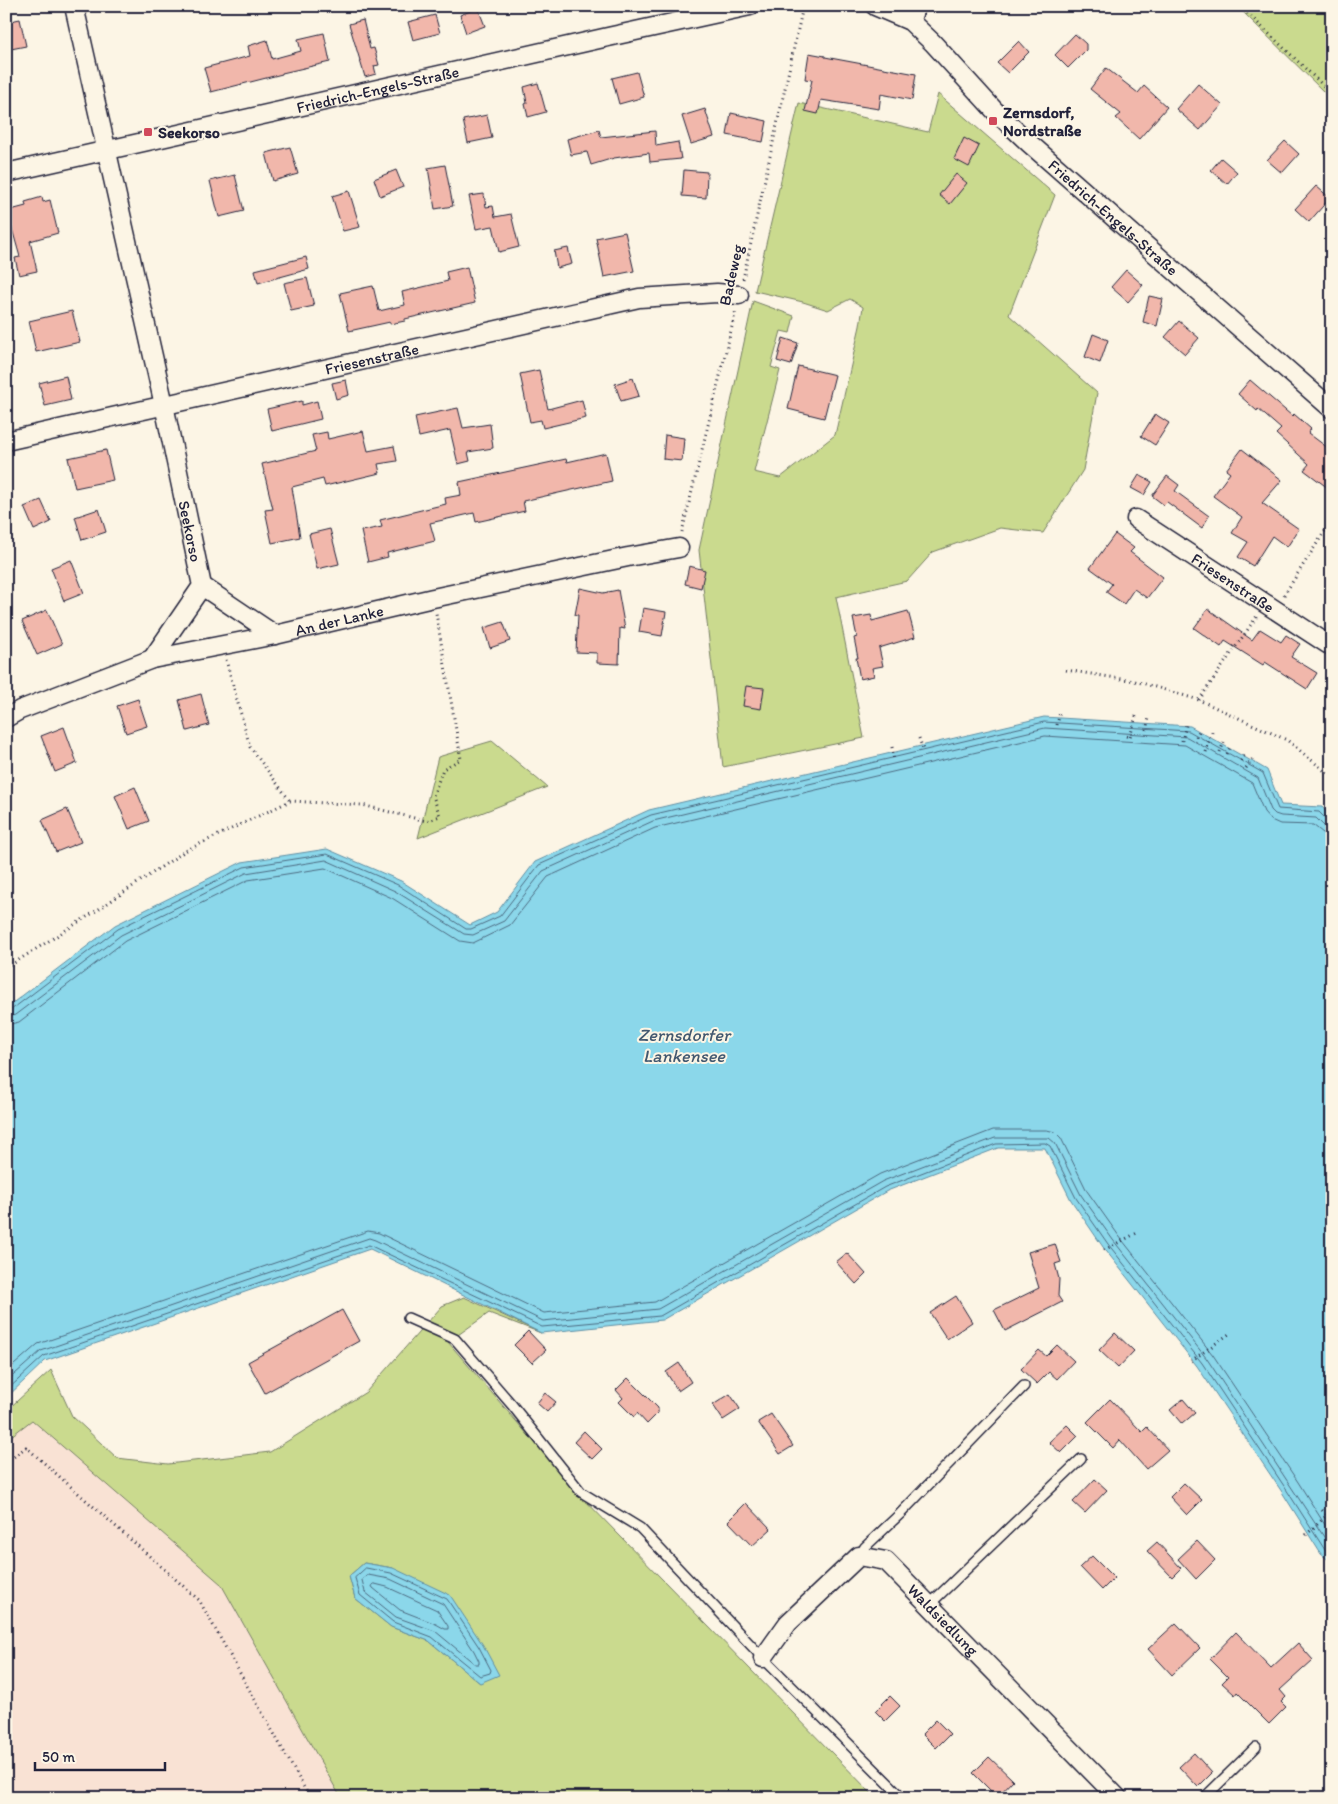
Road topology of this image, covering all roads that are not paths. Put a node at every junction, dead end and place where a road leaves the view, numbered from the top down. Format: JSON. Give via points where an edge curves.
{"nodes":[{"id":1,"x":74,"y":6,"type":"edge"},
{"id":2,"x":750,"y":6,"type":"edge"},
{"id":3,"x":875,"y":6,"type":"edge"},
{"id":4,"x":913,"y":14,"type":"edge"},
{"id":5,"x":106,"y":150,"type":"junction"},
{"id":6,"x":6,"y":173,"type":"edge"},
{"id":7,"x":739,"y":295,"type":"road end"},
{"id":8,"x":164,"y":405,"type":"junction"},
{"id":9,"x":1332,"y":409,"type":"edge"},
{"id":10,"x":6,"y":441,"type":"edge"},
{"id":11,"x":1136,"y":519,"type":"dead end"},
{"id":12,"x":679,"y":548,"type":"road end"},
{"id":13,"x":202,"y":586,"type":"junction"},
{"id":14,"x":274,"y":635,"type":"junction"},
{"id":15,"x":1332,"y":647,"type":"edge"},
{"id":16,"x":152,"y":659,"type":"junction"},
{"id":17,"x":6,"y":718,"type":"edge"},
{"id":18,"x":408,"y":1318,"type":"dead end"},
{"id":19,"x":1024,"y":1386,"type":"dead end"},
{"id":20,"x":1081,"y":1459,"type":"dead end"},
{"id":21,"x":859,"y":1556,"type":"junction"},
{"id":22,"x":929,"y":1605,"type":"junction"},
{"id":23,"x":764,"y":1658,"type":"junction"},
{"id":24,"x":1256,"y":1747,"type":"dead end"},
{"id":25,"x":903,"y":1798,"type":"edge"},
{"id":26,"x":1118,"y":1798,"type":"edge"},
{"id":27,"x":1204,"y":1798,"type":"edge"}],
"edges":[{"from":1,"to":5,"type":"street","name":"Seekorso"},
{"from":2,"to":5,"type":"street","name":"Friedrich-Engels-Straße"},
{"from":3,"to":4,"type":"street","name":"Friedrich-Engels-Straße"},
{"from":4,"to":9,"type":"street","name":"Friedrich-Engels-Straße","via":[[933,43],[995,111]]},
{"from":5,"to":6,"type":"street","name":"Friedrich-Engels-Straße"},
{"from":5,"to":8,"type":"street","name":"Seekorso"},
{"from":7,"to":8,"type":"street","name":"Friesenstraße","via":[[717,293],[639,298]]},
{"from":8,"to":10,"type":"street","name":"Friesenstraße"},
{"from":8,"to":13,"type":"street","name":"Seekorso"},
{"from":11,"to":15,"type":"street","name":"Friesenstraße"},
{"from":12,"to":14,"type":"street","name":"An der Lanke","via":[[628,556]]},
{"from":13,"to":14,"type":"street"},
{"from":13,"to":16,"type":"street"},
{"from":14,"to":16,"type":"street","name":"An der Lanke"},
{"from":16,"to":17,"type":"street","name":"An der Lanke"},
{"from":18,"to":23,"type":"lane","via":[[455,1339],[581,1492],[640,1528]]},
{"from":19,"to":21,"type":"lane"},
{"from":20,"to":22,"type":"lane"},
{"from":21,"to":22,"type":"street","name":"Waldsiedlung","via":[[886,1561]]},
{"from":21,"to":23,"type":"street","via":[[788,1623]]},
{"from":22,"to":26,"type":"street","name":"Waldsiedlung"},
{"from":23,"to":25,"type":"lane"},
{"from":24,"to":27,"type":"lane"}]}
